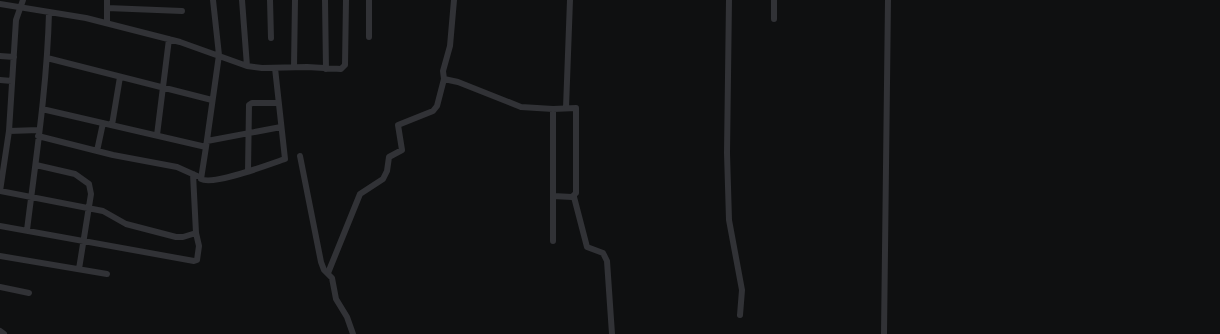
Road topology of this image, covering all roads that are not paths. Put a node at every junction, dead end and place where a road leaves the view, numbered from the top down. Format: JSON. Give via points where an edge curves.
{"nodes":[{"id":1,"x":23,"y":0,"type":"edge"},
{"id":2,"x":107,"y":0,"type":"edge"},
{"id":3,"x":213,"y":0,"type":"edge"},
{"id":4,"x":242,"y":0,"type":"edge"},
{"id":5,"x":270,"y":0,"type":"edge"},
{"id":6,"x":295,"y":0,"type":"edge"},
{"id":7,"x":325,"y":0,"type":"edge"},
{"id":8,"x":346,"y":0,"type":"edge"},
{"id":9,"x":369,"y":0,"type":"edge"},
{"id":10,"x":454,"y":0,"type":"edge"},
{"id":11,"x":570,"y":0,"type":"edge"},
{"id":12,"x":729,"y":0,"type":"edge"},
{"id":13,"x":774,"y":0,"type":"edge"},
{"id":14,"x":888,"y":0,"type":"edge"},
{"id":15,"x":0,"y":4,"type":"edge"},
{"id":16,"x":20,"y":7,"type":"junction"},
{"id":17,"x":107,"y":8,"type":"junction"},
{"id":18,"x":182,"y":11,"type":"dead end"},
{"id":19,"x":49,"y":13,"type":"junction"},
{"id":20,"x":774,"y":19,"type":"dead end"},
{"id":21,"x":107,"y":23,"type":"junction"},
{"id":22,"x":369,"y":37,"type":"dead end"},
{"id":23,"x":271,"y":38,"type":"dead end"},
{"id":24,"x":169,"y":39,"type":"junction"},
{"id":25,"x":219,"y":55,"type":"junction"},
{"id":26,"x":0,"y":56,"type":"edge"},
{"id":27,"x":14,"y":57,"type":"junction"},
{"id":28,"x":47,"y":58,"type":"junction"},
{"id":29,"x":247,"y":66,"type":"junction"},
{"id":30,"x":294,"y":67,"type":"junction"},
{"id":31,"x":275,"y":68,"type":"junction"},
{"id":32,"x":326,"y":69,"type":"junction"},
{"id":33,"x":120,"y":77,"type":"junction"},
{"id":34,"x":444,"y":79,"type":"junction"},
{"id":35,"x":0,"y":80,"type":"edge"},
{"id":36,"x":12,"y":80,"type":"junction"},
{"id":37,"x":164,"y":88,"type":"junction"},
{"id":38,"x":212,"y":100,"type":"junction"},
{"id":39,"x":278,"y":103,"type":"junction"},
{"id":40,"x":42,"y":108,"type":"junction"},
{"id":41,"x":566,"y":108,"type":"junction"},
{"id":42,"x":553,"y":109,"type":"junction"},
{"id":43,"x":103,"y":122,"type":"junction"},
{"id":44,"x":112,"y":125,"type":"junction"},
{"id":45,"x":281,"y":127,"type":"junction"},
{"id":46,"x":9,"y":131,"type":"junction"},
{"id":47,"x":39,"y":133,"type":"junction"},
{"id":48,"x":248,"y":134,"type":"junction"},
{"id":49,"x":157,"y":135,"type":"junction"},
{"id":50,"x":206,"y":144,"type":"junction"},
{"id":51,"x":97,"y":151,"type":"junction"},
{"id":52,"x":300,"y":156,"type":"dead end"},
{"id":53,"x":36,"y":165,"type":"junction"},
{"id":54,"x":248,"y":171,"type":"junction"},
{"id":55,"x":194,"y":174,"type":"junction"},
{"id":56,"x":201,"y":180,"type":"junction"},
{"id":57,"x":0,"y":191,"type":"edge"},
{"id":58,"x":31,"y":196,"type":"junction"},
{"id":59,"x":553,"y":196,"type":"junction"},
{"id":60,"x":574,"y":197,"type":"junction"},
{"id":61,"x":88,"y":209,"type":"junction"},
{"id":62,"x":0,"y":226,"type":"edge"},
{"id":63,"x":27,"y":230,"type":"junction"},
{"id":64,"x":196,"y":233,"type":"junction"},
{"id":65,"x":84,"y":241,"type":"junction"},
{"id":66,"x":553,"y":241,"type":"dead end"},
{"id":67,"x":0,"y":256,"type":"edge"},
{"id":68,"x":79,"y":269,"type":"junction"},
{"id":69,"x":328,"y":273,"type":"junction"},
{"id":70,"x":107,"y":274,"type":"dead end"},
{"id":71,"x":0,"y":287,"type":"edge"},
{"id":72,"x":29,"y":293,"type":"dead end"},
{"id":73,"x":740,"y":315,"type":"dead end"},
{"id":74,"x":0,"y":331,"type":"edge"},
{"id":75,"x":4,"y":334,"type":"edge"},
{"id":76,"x":352,"y":334,"type":"edge"},
{"id":77,"x":612,"y":334,"type":"edge"},
{"id":78,"x":884,"y":334,"type":"edge"}],
"edges":[{"from":1,"to":16,"type":"street"},
{"from":2,"to":17,"type":"street"},
{"from":3,"to":25,"type":"street"},
{"from":4,"to":29,"type":"street"},
{"from":5,"to":23,"type":"street"},
{"from":6,"to":30,"type":"street"},
{"from":7,"to":32,"type":"street"},
{"from":8,"to":32,"type":"street","via":[[345,65],[341,69]]},
{"from":9,"to":22,"type":"street"},
{"from":10,"to":34,"type":"street"},
{"from":11,"to":41,"type":"street"},
{"from":12,"to":73,"type":"street","via":[[728,205],[732,243],[742,290]]},
{"from":13,"to":20,"type":"street"},
{"from":14,"to":78,"type":"street"},
{"from":15,"to":16,"type":"street"},
{"from":16,"to":19,"type":"street"},
{"from":16,"to":27,"type":"street","via":[[17,15]]},
{"from":17,"to":18,"type":"street"},
{"from":17,"to":21,"type":"street"},
{"from":19,"to":21,"type":"street","via":[[76,15]]},
{"from":19,"to":28,"type":"street"},
{"from":21,"to":24,"type":"street"},
{"from":24,"to":25,"type":"street"},
{"from":24,"to":37,"type":"street"},
{"from":25,"to":29,"type":"street"},
{"from":25,"to":38,"type":"street"},
{"from":26,"to":27,"type":"street"},
{"from":27,"to":36,"type":"street"},
{"from":28,"to":33,"type":"street"},
{"from":28,"to":40,"type":"street"},
{"from":29,"to":31,"type":"street"},
{"from":30,"to":31,"type":"street"},
{"from":30,"to":32,"type":"street"},
{"from":31,"to":39,"type":"street"},
{"from":33,"to":37,"type":"street"},
{"from":33,"to":44,"type":"street"},
{"from":34,"to":42,"type":"street","via":[[521,107]]},
{"from":34,"to":69,"type":"street","via":[[433,111],[398,125],[402,150],[389,157],[383,179],[361,193]]},
{"from":35,"to":36,"type":"street"},
{"from":36,"to":46,"type":"street"},
{"from":37,"to":38,"type":"street"},
{"from":37,"to":49,"type":"street"},
{"from":38,"to":50,"type":"street"},
{"from":39,"to":45,"type":"street"},
{"from":39,"to":48,"type":"street","via":[[250,105]]},
{"from":40,"to":43,"type":"street"},
{"from":40,"to":47,"type":"street"},
{"from":41,"to":42,"type":"street"},
{"from":41,"to":60,"type":"street","via":[[576,108]]},
{"from":42,"to":59,"type":"street"},
{"from":43,"to":44,"type":"street"},
{"from":43,"to":51,"type":"street"},
{"from":44,"to":49,"type":"street"},
{"from":45,"to":48,"type":"street"},
{"from":45,"to":54,"type":"street","via":[[285,159]]},
{"from":46,"to":47,"type":"street"},
{"from":46,"to":57,"type":"street"},
{"from":47,"to":51,"type":"street"},
{"from":47,"to":53,"type":"street"},
{"from":48,"to":50,"type":"street"},
{"from":48,"to":54,"type":"street"},
{"from":49,"to":50,"type":"street"},
{"from":50,"to":56,"type":"street"},
{"from":51,"to":55,"type":"street","via":[[177,167]]},
{"from":52,"to":69,"type":"street","via":[[321,262]]},
{"from":53,"to":58,"type":"street"},
{"from":53,"to":61,"type":"street","via":[[74,174],[83,179],[91,188]]},
{"from":54,"to":56,"type":"street","via":[[207,182]]},
{"from":55,"to":56,"type":"street"},
{"from":55,"to":64,"type":"street"},
{"from":57,"to":58,"type":"street"},
{"from":58,"to":61,"type":"street"},
{"from":58,"to":63,"type":"street"},
{"from":59,"to":60,"type":"street"},
{"from":59,"to":66,"type":"street"},
{"from":60,"to":77,"type":"street","via":[[587,247],[603,253],[607,261]]},
{"from":61,"to":64,"type":"street","via":[[110,214],[126,224],[180,237]]},
{"from":61,"to":65,"type":"street"},
{"from":62,"to":63,"type":"street"},
{"from":63,"to":65,"type":"street"},
{"from":64,"to":65,"type":"street","via":[[199,255],[194,261]]},
{"from":65,"to":68,"type":"street"},
{"from":67,"to":68,"type":"street"},
{"from":68,"to":70,"type":"street"},
{"from":69,"to":76,"type":"street","via":[[336,299],[345,312]]},
{"from":71,"to":72,"type":"street"},
{"from":74,"to":75,"type":"street"}]}
